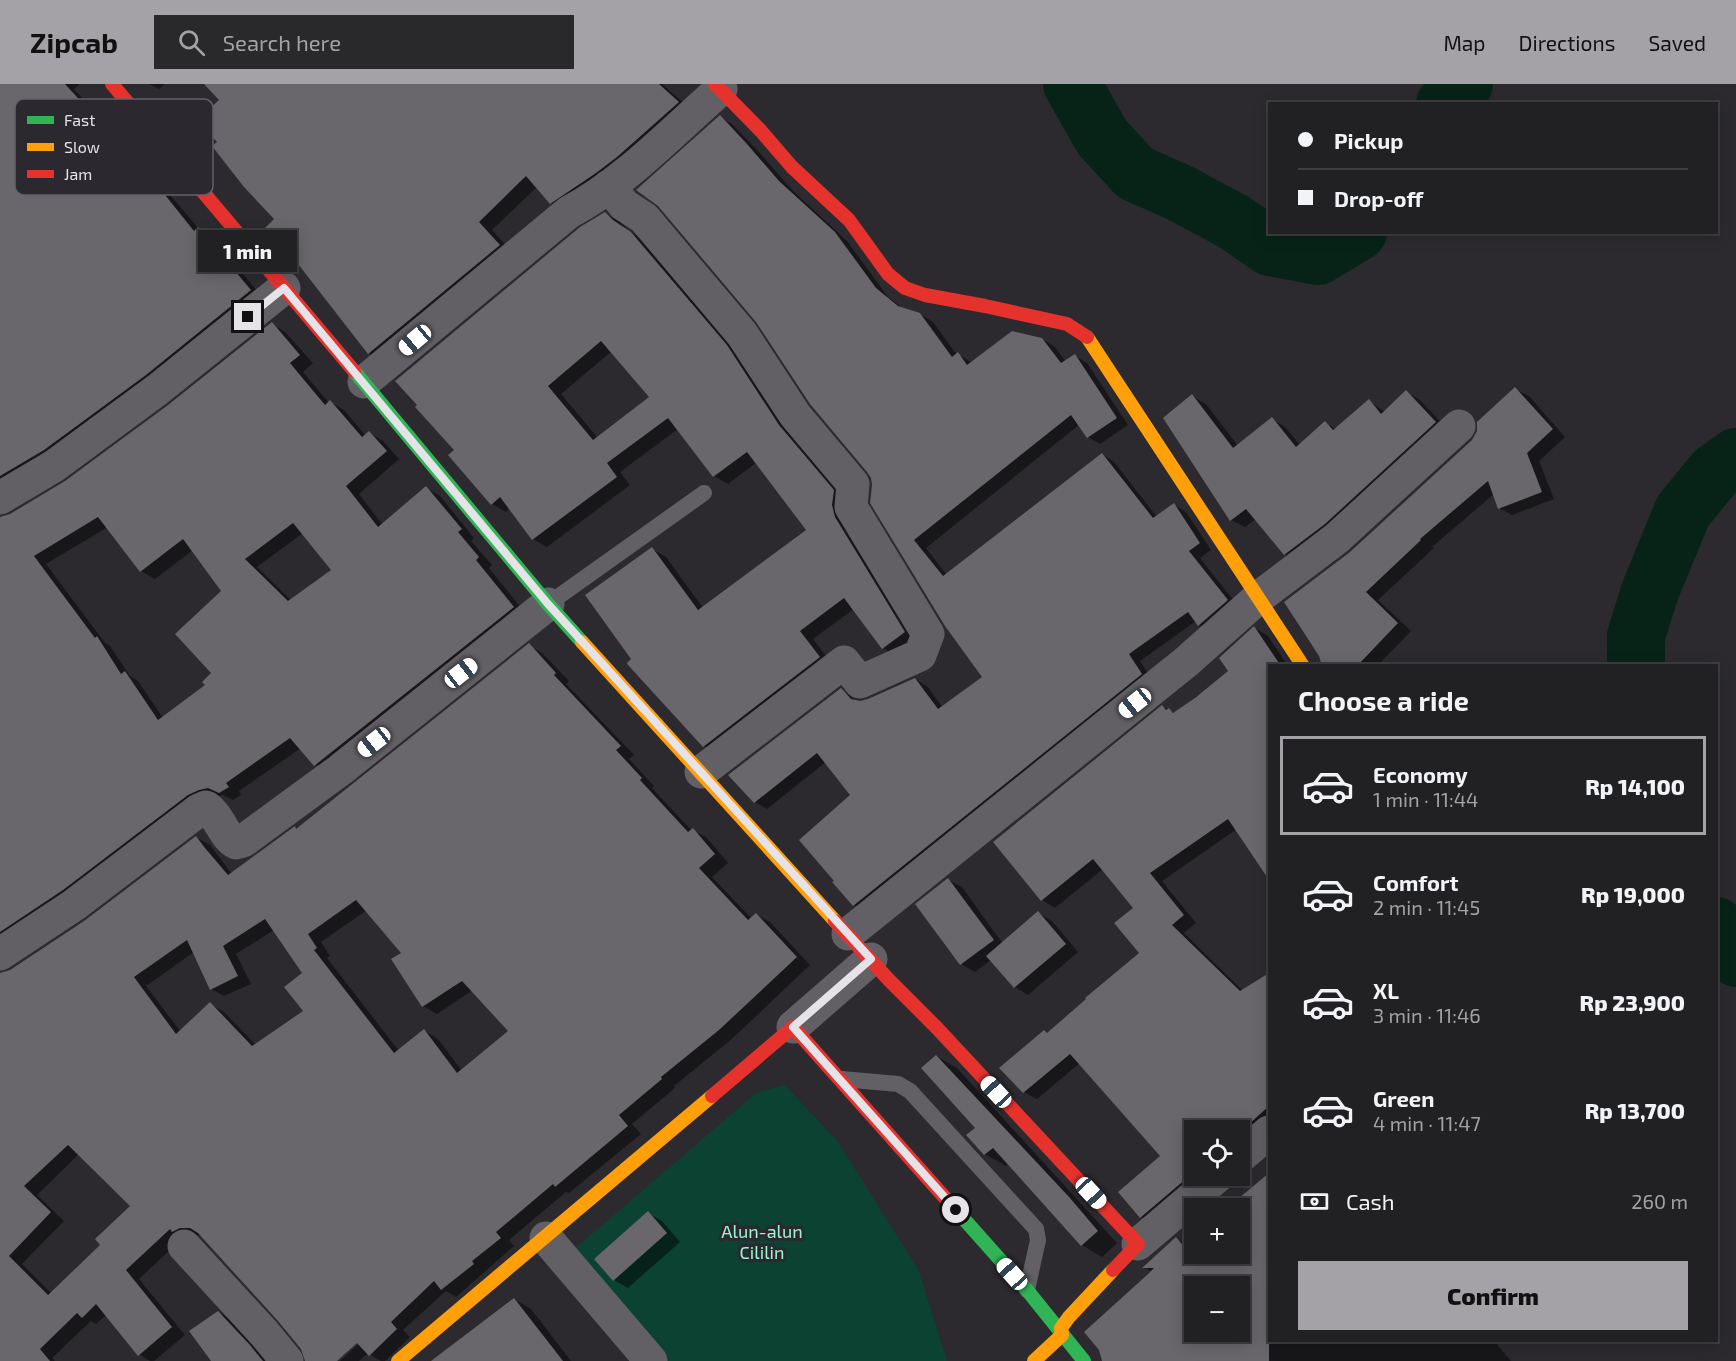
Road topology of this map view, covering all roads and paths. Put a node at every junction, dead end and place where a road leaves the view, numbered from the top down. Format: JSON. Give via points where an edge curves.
{"nodes":[{"id":1,"x":112,"y":84,"type":"edge"},
{"id":2,"x":718,"y":86,"type":"edge"},
{"id":3,"x":125,"y":99,"type":"edge"},
{"id":4,"x":609,"y":186,"type":"junction"},
{"id":5,"x":206,"y":195,"type":"edge"},
{"id":6,"x":284,"y":288,"type":"junction"},
{"id":7,"x":364,"y":382,"type":"junction"},
{"id":8,"x":1459,"y":426,"type":"dead end"},
{"id":9,"x":704,"y":492,"type":"dead end"},
{"id":10,"x":0,"y":498,"type":"edge"},
{"id":11,"x":1258,"y":598,"type":"junction"},
{"id":12,"x":548,"y":604,"type":"junction"},
{"id":13,"x":1302,"y":664,"type":"edge"},
{"id":14,"x":701,"y":772,"type":"junction"},
{"id":15,"x":848,"y":934,"type":"junction"},
{"id":16,"x":0,"y":954,"type":"edge"},
{"id":17,"x":871,"y":959,"type":"junction"},
{"id":18,"x":793,"y":1027,"type":"junction"},
{"id":19,"x":840,"y":1079,"type":"junction"},
{"id":20,"x":1268,"y":1133,"type":"edge"},
{"id":21,"x":1250,"y":1148,"type":"edge"},
{"id":22,"x":1206,"y":1186,"type":"edge"},
{"id":23,"x":546,"y":1238,"type":"junction"},
{"id":24,"x":1138,"y":1244,"type":"junction"},
{"id":25,"x":184,"y":1246,"type":"dead end"},
{"id":26,"x":1027,"y":1290,"type":"junction"},
{"id":27,"x":1062,"y":1335,"type":"junction"},
{"id":28,"x":287,"y":1361,"type":"edge"},
{"id":29,"x":398,"y":1361,"type":"edge"},
{"id":30,"x":651,"y":1361,"type":"edge"},
{"id":31,"x":1034,"y":1361,"type":"edge"},
{"id":32,"x":1084,"y":1361,"type":"edge"}],
"edges":[{"from":1,"to":3,"type":"street"},
{"from":2,"to":4,"type":"street"},
{"from":2,"to":11,"type":"street","via":[[792,166],[849,220],[888,274],[905,288],[1067,324],[1086,335]]},
{"from":4,"to":7,"type":"street","via":[[569,212]]},
{"from":4,"to":14,"type":"street","via":[[624,205],[644,218],[742,334],[795,415],[853,484],[851,507],[928,634],[920,655],[860,682],[844,662]]},
{"from":5,"to":6,"type":"street"},
{"from":6,"to":7,"type":"street"},
{"from":6,"to":10,"type":"street","via":[[157,390],[54,466]]},
{"from":7,"to":12,"type":"street"},
{"from":8,"to":11,"type":"street","via":[[1337,537]]},
{"from":9,"to":12,"type":"lane"},
{"from":11,"to":13,"type":"street"},
{"from":11,"to":15,"type":"street","via":[[1186,662]]},
{"from":12,"to":14,"type":"street"},
{"from":12,"to":16,"type":"street","via":[[243,841],[230,840],[212,811],[206,807],[199,810],[74,905]]},
{"from":14,"to":15,"type":"street"},
{"from":15,"to":17,"type":"street"},
{"from":17,"to":18,"type":"street"},
{"from":17,"to":24,"type":"street"},
{"from":18,"to":19,"type":"street"},
{"from":18,"to":23,"type":"street"},
{"from":19,"to":26,"type":"street"},
{"from":19,"to":26,"type":"lane","via":[[898,1084],[910,1091],[1036,1229],[1038,1240]]},
{"from":20,"to":21,"type":"street"},
{"from":22,"to":24,"type":"street"},
{"from":23,"to":29,"type":"street"},
{"from":23,"to":30,"type":"street"},
{"from":24,"to":27,"type":"street","via":[[1069,1317],[1061,1328]]},
{"from":25,"to":28,"type":"street"},
{"from":26,"to":27,"type":"street"},
{"from":27,"to":31,"type":"street"},
{"from":27,"to":32,"type":"street"}]}
